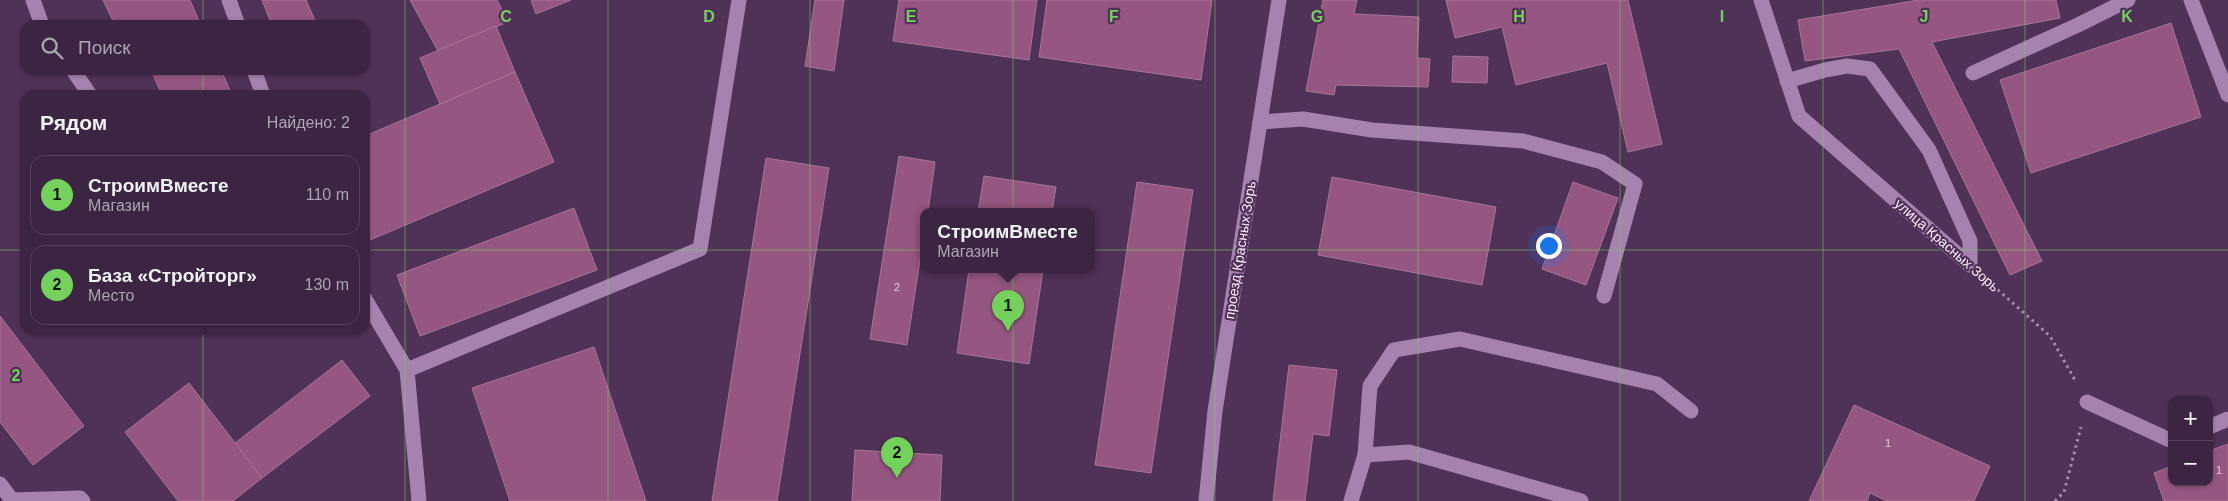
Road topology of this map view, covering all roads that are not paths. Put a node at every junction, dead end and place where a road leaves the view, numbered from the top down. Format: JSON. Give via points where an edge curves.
{"nodes":[{"id":1,"x":34,"y":0,"type":"edge"},
{"id":2,"x":229,"y":0,"type":"edge"},
{"id":3,"x":739,"y":0,"type":"edge"},
{"id":4,"x":1279,"y":0,"type":"edge"},
{"id":5,"x":2128,"y":0,"type":"edge"},
{"id":6,"x":2191,"y":0,"type":"edge"},
{"id":7,"x":1765,"y":1,"type":"edge"},
{"id":8,"x":40,"y":20,"type":"edge"},
{"id":9,"x":236,"y":20,"type":"edge"},
{"id":10,"x":1973,"y":73,"type":"dead end"},
{"id":11,"x":76,"y":75,"type":"edge"},
{"id":12,"x":256,"y":75,"type":"edge"},
{"id":13,"x":1787,"y":81,"type":"junction"},
{"id":14,"x":87,"y":90,"type":"edge"},
{"id":15,"x":261,"y":90,"type":"edge"},
{"id":16,"x":2228,"y":95,"type":"edge"},
{"id":17,"x":1260,"y":122,"type":"junction"},
{"id":18,"x":1604,"y":296,"type":"dead end"},
{"id":19,"x":370,"y":308,"type":"edge"},
{"id":20,"x":407,"y":370,"type":"junction"},
{"id":21,"x":2087,"y":402,"type":"road end"},
{"id":22,"x":1691,"y":411,"type":"dead end"},
{"id":23,"x":2228,"y":419,"type":"edge"},
{"id":24,"x":2213,"y":425,"type":"edge"},
{"id":25,"x":2168,"y":439,"type":"edge"},
{"id":26,"x":1365,"y":455,"type":"junction"},
{"id":27,"x":0,"y":484,"type":"edge"},
{"id":28,"x":83,"y":501,"type":"edge"},
{"id":29,"x":419,"y":501,"type":"edge"},
{"id":30,"x":1206,"y":501,"type":"edge"},
{"id":31,"x":1351,"y":501,"type":"edge"},
{"id":32,"x":1581,"y":501,"type":"edge"}],
"edges":[{"from":1,"to":8,"type":"street"},
{"from":2,"to":9,"type":"street"},
{"from":3,"to":20,"type":"street","via":[[700,249]]},
{"from":4,"to":17,"type":"street","name":"проезд Красных Зорь"},
{"from":5,"to":10,"type":"street"},
{"from":6,"to":16,"type":"street"},
{"from":7,"to":13,"type":"street","name":"улица Красных Зорь"},
{"from":11,"to":14,"type":"street"},
{"from":12,"to":15,"type":"street"},
{"from":13,"to":13,"type":"street","name":"улица Красных Зорь","via":[[1799,116],[1970,265],[1970,241],[1928,150],[1870,69],[1847,66]]},
{"from":17,"to":18,"type":"street","via":[[1303,119],[1372,130],[1523,141],[1602,162],[1635,184]]},
{"from":17,"to":30,"type":"street","name":"проезд Красных Зорь","via":[[1215,411]]},
{"from":19,"to":20,"type":"street"},
{"from":20,"to":29,"type":"street"},
{"from":21,"to":25,"type":"street"},
{"from":22,"to":26,"type":"street","via":[[1657,384],[1460,339],[1394,350],[1370,386]]},
{"from":23,"to":24,"type":"street"},
{"from":26,"to":31,"type":"street"},
{"from":26,"to":32,"type":"street","via":[[1409,452]]},
{"from":27,"to":28,"type":"street","via":[[12,500],[80,498]]}]}
